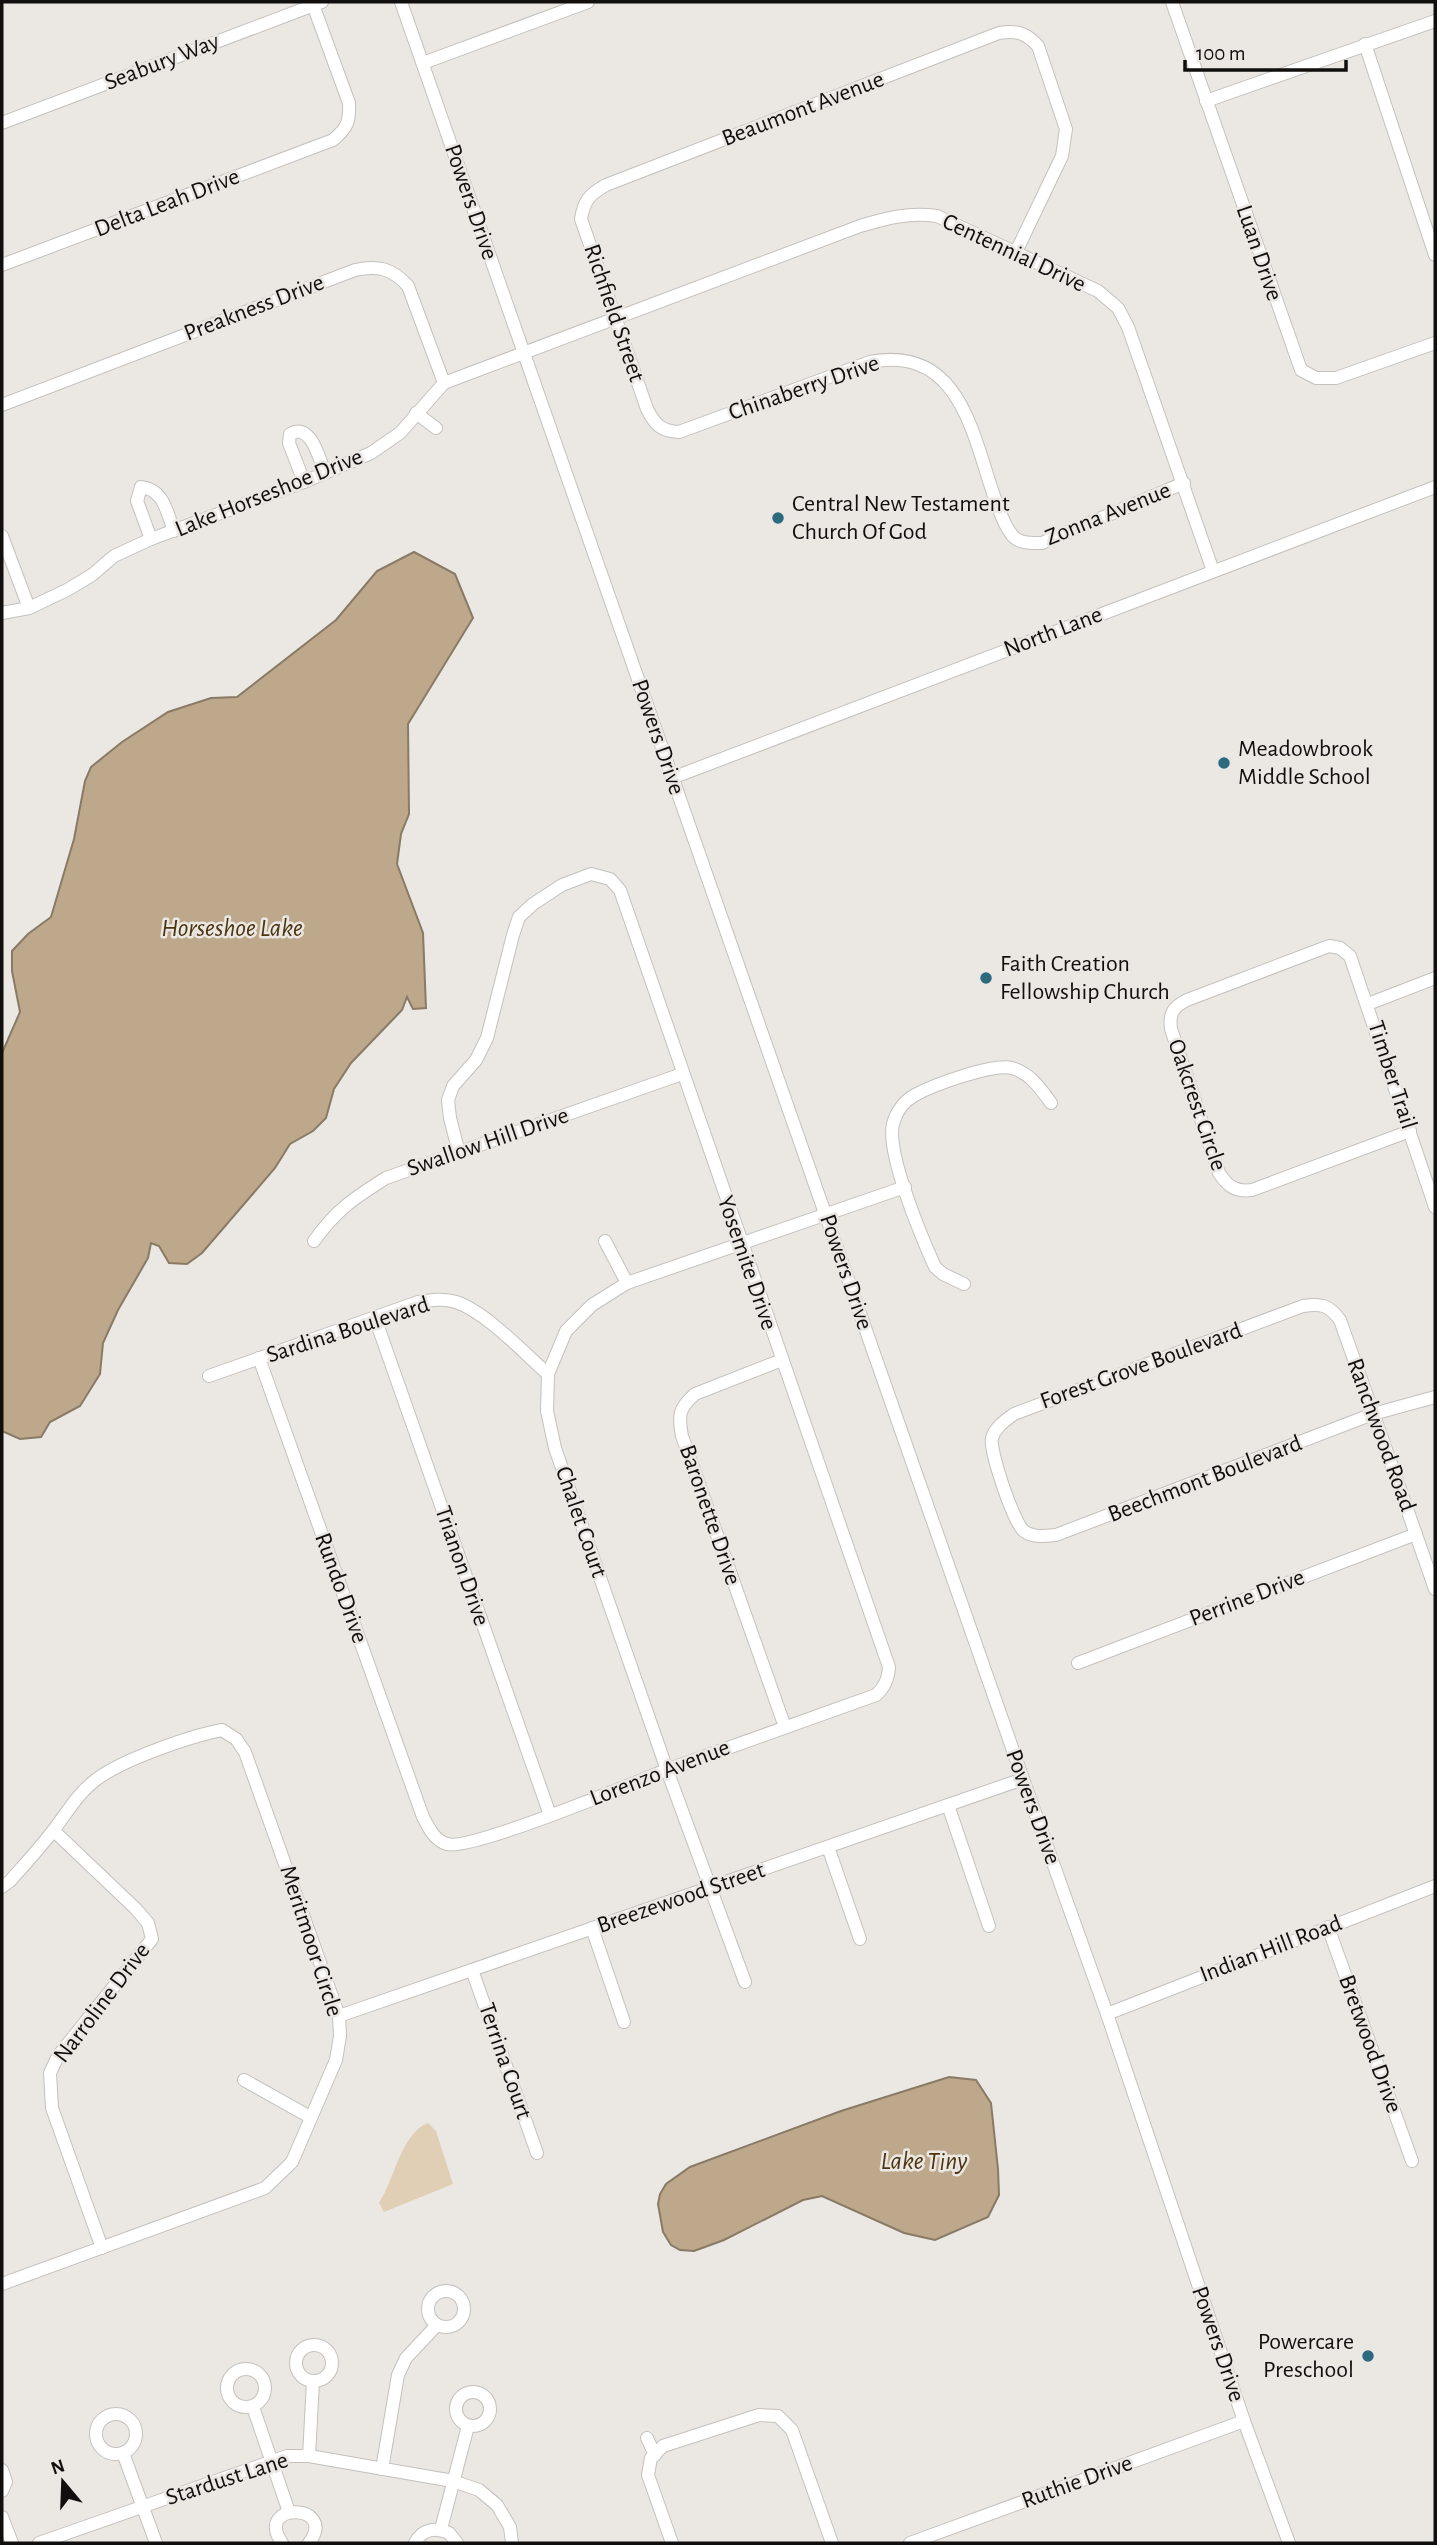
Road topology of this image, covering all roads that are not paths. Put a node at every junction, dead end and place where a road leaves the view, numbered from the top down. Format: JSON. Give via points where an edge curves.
{"nodes":[{"id":1,"x":401,"y":2,"type":"edge"},
{"id":2,"x":587,"y":2,"type":"edge"},
{"id":3,"x":1172,"y":2,"type":"edge"},
{"id":4,"x":316,"y":3,"type":"edge"},
{"id":5,"x":1435,"y":21,"type":"edge"},
{"id":6,"x":1365,"y":44,"type":"junction"},
{"id":7,"x":423,"y":63,"type":"junction"},
{"id":8,"x":1206,"y":101,"type":"junction"},
{"id":9,"x":2,"y":123,"type":"edge"},
{"id":10,"x":607,"y":185,"type":"joint"},
{"id":11,"x":1016,"y":252,"type":"junction"},
{"id":12,"x":1435,"y":255,"type":"edge"},
{"id":13,"x":2,"y":265,"type":"edge"},
{"id":14,"x":615,"y":318,"type":"junction"},
{"id":15,"x":1435,"y":343,"type":"edge"},
{"id":16,"x":523,"y":353,"type":"junction"},
{"id":17,"x":444,"y":383,"type":"junction"},
{"id":18,"x":2,"y":405,"type":"edge"},
{"id":19,"x":416,"y":413,"type":"junction"},
{"id":20,"x":436,"y":428,"type":"dead end"},
{"id":21,"x":679,"y":432,"type":"joint"},
{"id":22,"x":325,"y":473,"type":"junction"},
{"id":23,"x":304,"y":482,"type":"junction"},
{"id":24,"x":1184,"y":483,"type":"junction"},
{"id":25,"x":1435,"y":487,"type":"edge"},
{"id":26,"x":1002,"y":518,"type":"joint"},
{"id":27,"x":174,"y":531,"type":"junction"},
{"id":28,"x":2,"y":536,"type":"edge"},
{"id":29,"x":151,"y":539,"type":"junction"},
{"id":30,"x":1213,"y":570,"type":"junction"},
{"id":31,"x":29,"y":608,"type":"junction"},
{"id":32,"x":2,"y":613,"type":"edge"},
{"id":33,"x":672,"y":778,"type":"junction"},
{"id":34,"x":1340,"y":948,"type":"joint"},
{"id":35,"x":1435,"y":978,"type":"edge"},
{"id":36,"x":1368,"y":1004,"type":"junction"},
{"id":37,"x":682,"y":1074,"type":"junction"},
{"id":38,"x":1051,"y":1103,"type":"dead end"},
{"id":39,"x":1410,"y":1131,"type":"junction"},
{"id":40,"x":459,"y":1153,"type":"junction"},
{"id":41,"x":905,"y":1187,"type":"junction"},
{"id":42,"x":1435,"y":1207,"type":"edge"},
{"id":43,"x":826,"y":1213,"type":"junction"},
{"id":44,"x":314,"y":1241,"type":"dead end"},
{"id":45,"x":605,"y":1241,"type":"dead end"},
{"id":46,"x":741,"y":1242,"type":"junction"},
{"id":47,"x":627,"y":1283,"type":"junction"},
{"id":48,"x":964,"y":1284,"type":"dead end"},
{"id":49,"x":375,"y":1318,"type":"junction"},
{"id":50,"x":1340,"y":1320,"type":"joint"},
{"id":51,"x":259,"y":1358,"type":"junction"},
{"id":52,"x":782,"y":1360,"type":"junction"},
{"id":53,"x":548,"y":1374,"type":"junction"},
{"id":54,"x":209,"y":1376,"type":"dead end"},
{"id":55,"x":1435,"y":1397,"type":"edge"},
{"id":56,"x":1373,"y":1415,"type":"junction"},
{"id":57,"x":1004,"y":1483,"type":"joint"},
{"id":58,"x":1416,"y":1534,"type":"junction"},
{"id":59,"x":1435,"y":1590,"type":"edge"},
{"id":60,"x":1078,"y":1662,"type":"dead end"},
{"id":61,"x":889,"y":1667,"type":"joint"},
{"id":62,"x":785,"y":1727,"type":"junction"},
{"id":63,"x":667,"y":1770,"type":"junction"},
{"id":64,"x":1023,"y":1779,"type":"junction"},
{"id":65,"x":948,"y":1805,"type":"junction"},
{"id":66,"x":550,"y":1815,"type":"junction"},
{"id":67,"x":423,"y":1817,"type":"joint"},
{"id":68,"x":54,"y":1831,"type":"junction"},
{"id":69,"x":828,"y":1847,"type":"junction"},
{"id":70,"x":1435,"y":1886,"type":"edge"},
{"id":71,"x":2,"y":1887,"type":"edge"},
{"id":72,"x":709,"y":1888,"type":"junction"},
{"id":73,"x":989,"y":1926,"type":"dead end"},
{"id":74,"x":1328,"y":1927,"type":"junction"},
{"id":75,"x":592,"y":1928,"type":"junction"},
{"id":76,"x":860,"y":1939,"type":"dead end"},
{"id":77,"x":472,"y":1970,"type":"junction"},
{"id":78,"x":745,"y":1982,"type":"dead end"},
{"id":79,"x":1107,"y":2014,"type":"junction"},
{"id":80,"x":339,"y":2016,"type":"junction"},
{"id":81,"x":624,"y":2022,"type":"dead end"},
{"id":82,"x":244,"y":2080,"type":"dead end"},
{"id":83,"x":310,"y":2117,"type":"junction"},
{"id":84,"x":537,"y":2153,"type":"dead end"},
{"id":85,"x":1412,"y":2161,"type":"dead end"},
{"id":86,"x":102,"y":2248,"type":"junction"},
{"id":87,"x":2,"y":2284,"type":"edge"},
{"id":88,"x":437,"y":2325,"type":"dead end"},
{"id":89,"x":313,"y":2381,"type":"dead end"},
{"id":90,"x":253,"y":2407,"type":"dead end"},
{"id":91,"x":1244,"y":2421,"type":"junction"},
{"id":92,"x":468,"y":2426,"type":"dead end"},
{"id":93,"x":647,"y":2438,"type":"dead end"},
{"id":94,"x":123,"y":2453,"type":"dead end"},
{"id":95,"x":655,"y":2455,"type":"junction"},
{"id":96,"x":309,"y":2456,"type":"junction"},
{"id":97,"x":272,"y":2459,"type":"junction"},
{"id":98,"x":382,"y":2469,"type":"junction"},
{"id":99,"x":2,"y":2470,"type":"edge"},
{"id":100,"x":453,"y":2481,"type":"junction"},
{"id":101,"x":2,"y":2491,"type":"edge"},
{"id":102,"x":142,"y":2506,"type":"junction"},
{"id":103,"x":289,"y":2512,"type":"junction"},
{"id":104,"x":2,"y":2517,"type":"edge"},
{"id":105,"x":441,"y":2529,"type":"junction"},
{"id":106,"x":12,"y":2543,"type":"edge"},
{"id":107,"x":39,"y":2543,"type":"edge"},
{"id":108,"x":156,"y":2543,"type":"edge"},
{"id":109,"x":282,"y":2543,"type":"edge"},
{"id":110,"x":309,"y":2543,"type":"edge"},
{"id":111,"x":415,"y":2543,"type":"edge"},
{"id":112,"x":457,"y":2543,"type":"edge"},
{"id":113,"x":512,"y":2543,"type":"edge"},
{"id":114,"x":672,"y":2543,"type":"edge"},
{"id":115,"x":832,"y":2543,"type":"edge"},
{"id":116,"x":910,"y":2543,"type":"edge"},
{"id":117,"x":1289,"y":2543,"type":"edge"}],
"edges":[{"from":1,"to":7,"type":"street","name":"Powers Drive"},
{"from":2,"to":7,"type":"street"},
{"from":3,"to":8,"type":"street","name":"Luan Drive"},
{"from":4,"to":9,"type":"street","name":"Seabury Way"},
{"from":4,"to":13,"type":"street","name":"Delta Leah Drive","via":[[349,103],[346,128],[333,140]]},
{"from":5,"to":6,"type":"street"},
{"from":6,"to":8,"type":"street"},
{"from":6,"to":12,"type":"street"},
{"from":7,"to":16,"type":"street","name":"Powers Drive"},
{"from":8,"to":15,"type":"street","name":"Luan Drive","via":[[1301,370],[1315,378],[1335,378]]},
{"from":10,"to":11,"type":"street","name":"Beaumont Avenue","via":[[1013,31],[1028,35],[1038,46],[1066,129],[1062,156]]},
{"from":10,"to":14,"type":"street","name":"Richfield Street","via":[[591,193],[583,204],[581,219]]},
{"from":11,"to":14,"type":"street","name":"Centennial Drive","via":[[937,216],[897,215]]},
{"from":11,"to":24,"type":"street","name":"Centennial Drive","via":[[1098,291],[1118,308]]},
{"from":14,"to":16,"type":"street","name":"Centennial Drive"},
{"from":14,"to":21,"type":"street","name":"Richfield Street","via":[[655,425]]},
{"from":16,"to":17,"type":"street","name":"Lake Horseshoe Drive"},
{"from":16,"to":33,"type":"street","name":"Powers Drive"},
{"from":17,"to":18,"type":"street","name":"Preakness Drive","via":[[408,286],[386,268],[368,267]]},
{"from":17,"to":19,"type":"street","name":"Lake Horseshoe Drive"},
{"from":19,"to":20,"type":"street"},
{"from":19,"to":22,"type":"street","name":"Lake Horseshoe Drive","via":[[400,433],[371,453]]},
{"from":21,"to":26,"type":"street","name":"Chinaberry Drive","via":[[870,362],[909,362],[939,375],[954,391]]},
{"from":22,"to":23,"type":"street","name":"Lake Horseshoe Drive"},
{"from":22,"to":23,"type":"street","via":[[309,436],[296,431],[290,434],[289,443]]},
{"from":23,"to":27,"type":"street","name":"Lake Horseshoe Drive"},
{"from":24,"to":26,"type":"street","name":"Zonna Avenue","via":[[1042,543],[1013,537]]},
{"from":24,"to":30,"type":"street","name":"Centennial Drive"},
{"from":25,"to":30,"type":"street","name":"North Lane"},
{"from":27,"to":29,"type":"street","name":"Lake Horseshoe Drive"},
{"from":27,"to":29,"type":"street","via":[[160,495],[141,487],[136,501]]},
{"from":28,"to":31,"type":"street"},
{"from":29,"to":31,"type":"street","name":"Lake Horseshoe Drive"},
{"from":30,"to":33,"type":"street","name":"North Lane"},
{"from":31,"to":32,"type":"street","name":"Lake Horseshoe Drive"},
{"from":33,"to":43,"type":"street","name":"Powers Drive"},
{"from":34,"to":36,"type":"street","name":"Timber Trail","via":[[1350,956]]},
{"from":34,"to":39,"type":"street","name":"Oakcrest Circle","via":[[1329,946],[1175,1006],[1171,1029],[1219,1173],[1226,1185],[1252,1190]]},
{"from":35,"to":36,"type":"street"},
{"from":36,"to":39,"type":"street","name":"Timber Trail"},
{"from":37,"to":40,"type":"street","name":"Swallow Hill Drive"},
{"from":37,"to":40,"type":"street","name":"Yosemite Drive","via":[[620,890],[610,879],[591,874],[562,885],[519,917],[486,1038],[448,1100]]},
{"from":37,"to":46,"type":"street","name":"Yosemite Drive"},
{"from":38,"to":41,"type":"street","via":[[1025,1073],[1009,1067],[981,1070],[915,1095],[900,1108],[891,1140]]},
{"from":39,"to":42,"type":"street","name":"Timber Trail"},
{"from":40,"to":44,"type":"street","name":"Swallow Hill Drive","via":[[386,1178],[348,1202]]},
{"from":41,"to":43,"type":"street","name":"Chalet Court"},
{"from":41,"to":48,"type":"street","via":[[935,1267]]},
{"from":43,"to":46,"type":"street","name":"Chalet Court"},
{"from":43,"to":64,"type":"street","name":"Powers Drive"},
{"from":45,"to":47,"type":"street"},
{"from":46,"to":47,"type":"street","name":"Chalet Court"},
{"from":46,"to":52,"type":"street","name":"Yosemite Drive"},
{"from":47,"to":53,"type":"street","name":"Chalet Court","via":[[592,1305],[566,1331]]},
{"from":49,"to":51,"type":"street","name":"Sardina Boulevard"},
{"from":49,"to":53,"type":"street","name":"Sardina Boulevard","via":[[418,1302],[455,1301],[475,1311]]},
{"from":49,"to":66,"type":"street","name":"Trianon Drive"},
{"from":50,"to":56,"type":"street","name":"Ranchwood Road"},
{"from":50,"to":57,"type":"street","name":"Forest Grove Boulevard","via":[[1332,1309],[1318,1303],[1303,1306],[1014,1414],[1000,1424],[992,1438]]},
{"from":51,"to":54,"type":"street","name":"Sardina Boulevard"},
{"from":51,"to":67,"type":"street","name":"Rundo Drive"},
{"from":52,"to":61,"type":"street","name":"Yosemite Drive"},
{"from":52,"to":62,"type":"street","name":"Baronette Drive","via":[[695,1394],[684,1404],[679,1418]]},
{"from":53,"to":63,"type":"street","name":"Chalet Court","via":[[547,1411],[555,1448]]},
{"from":55,"to":56,"type":"street","name":"Beechmont Boulevard"},
{"from":56,"to":57,"type":"street","name":"Beechmont Boulevard","via":[[1056,1535],[1023,1531]]},
{"from":56,"to":58,"type":"street","name":"Ranchwood Road"},
{"from":58,"to":59,"type":"street","name":"Ranchwood Road"},
{"from":58,"to":60,"type":"street","name":"Perrine Drive"},
{"from":61,"to":62,"type":"street","name":"Lorenzo Avenue","via":[[883,1689],[876,1695]]},
{"from":62,"to":63,"type":"street","name":"Lorenzo Avenue"},
{"from":63,"to":66,"type":"street","name":"Lorenzo Avenue"},
{"from":63,"to":72,"type":"street","name":"Chalet Court"},
{"from":64,"to":65,"type":"street","name":"Breezewood Street"},
{"from":64,"to":79,"type":"street","name":"Powers Drive"},
{"from":65,"to":69,"type":"street","name":"Breezewood Street"},
{"from":65,"to":73,"type":"street"},
{"from":66,"to":67,"type":"street","name":"Lorenzo Avenue","via":[[465,1844],[448,1844],[433,1836]]},
{"from":68,"to":71,"type":"street","name":"Meritmoor Circle"},
{"from":68,"to":80,"type":"street","name":"Meritmoor Circle","via":[[80,1795],[118,1766],[222,1730],[245,1752]]},
{"from":68,"to":86,"type":"street","name":"Narroline Drive","via":[[136,1909],[148,1923],[152,1939],[58,2056],[50,2073],[52,2108]]},
{"from":69,"to":72,"type":"street","name":"Breezewood Street"},
{"from":69,"to":76,"type":"street"},
{"from":70,"to":74,"type":"street","name":"Indian Hill Road"},
{"from":72,"to":75,"type":"street","name":"Breezewood Street"},
{"from":72,"to":78,"type":"street","name":"Chalet Court"},
{"from":74,"to":79,"type":"street","name":"Indian Hill Road"},
{"from":74,"to":85,"type":"street","name":"Bretwood Drive"},
{"from":75,"to":77,"type":"street","name":"Breezewood Street"},
{"from":75,"to":81,"type":"street"},
{"from":77,"to":80,"type":"street","name":"Breezewood Street"},
{"from":77,"to":84,"type":"street","name":"Terrina Court"},
{"from":79,"to":91,"type":"street","name":"Powers Drive"},
{"from":80,"to":83,"type":"street","name":"Meritmoor Circle","via":[[337,2060]]},
{"from":82,"to":83,"type":"street"},
{"from":83,"to":86,"type":"street","name":"Meritmoor Circle","via":[[292,2162],[265,2188]]},
{"from":86,"to":87,"type":"street","name":"Meritmoor Circle"},
{"from":88,"to":98,"type":"street","via":[[406,2358],[398,2375]]},
{"from":89,"to":96,"type":"street"},
{"from":90,"to":97,"type":"street"},
{"from":91,"to":116,"type":"street","name":"Ruthie Drive"},
{"from":91,"to":117,"type":"street","name":"Powers Drive"},
{"from":92,"to":100,"type":"street"},
{"from":93,"to":95,"type":"street"},
{"from":94,"to":102,"type":"street"},
{"from":95,"to":114,"type":"street","via":[[648,2475]]},
{"from":95,"to":115,"type":"street","via":[[663,2446],[760,2415],[778,2416],[792,2430]]},
{"from":96,"to":97,"type":"street","name":"Stardust Lane"},
{"from":96,"to":98,"type":"street","name":"Stardust Lane"},
{"from":97,"to":102,"type":"street","name":"Stardust Lane"},
{"from":97,"to":103,"type":"street"},
{"from":98,"to":100,"type":"street","name":"Stardust Lane"},
{"from":99,"to":101,"type":"street","via":[[6,2482]]},
{"from":100,"to":105,"type":"street"},
{"from":100,"to":113,"type":"street","name":"Stardust Lane","via":[[479,2490],[497,2505],[510,2526]]},
{"from":102,"to":107,"type":"street","name":"Stardust Lane"},
{"from":102,"to":108,"type":"street"},
{"from":103,"to":109,"type":"street","via":[[276,2529]]},
{"from":103,"to":110,"type":"street","via":[[310,2517],[315,2531]]},
{"from":104,"to":106,"type":"street"},
{"from":105,"to":111,"type":"street","via":[[423,2532]]},
{"from":105,"to":112,"type":"street"}]}
